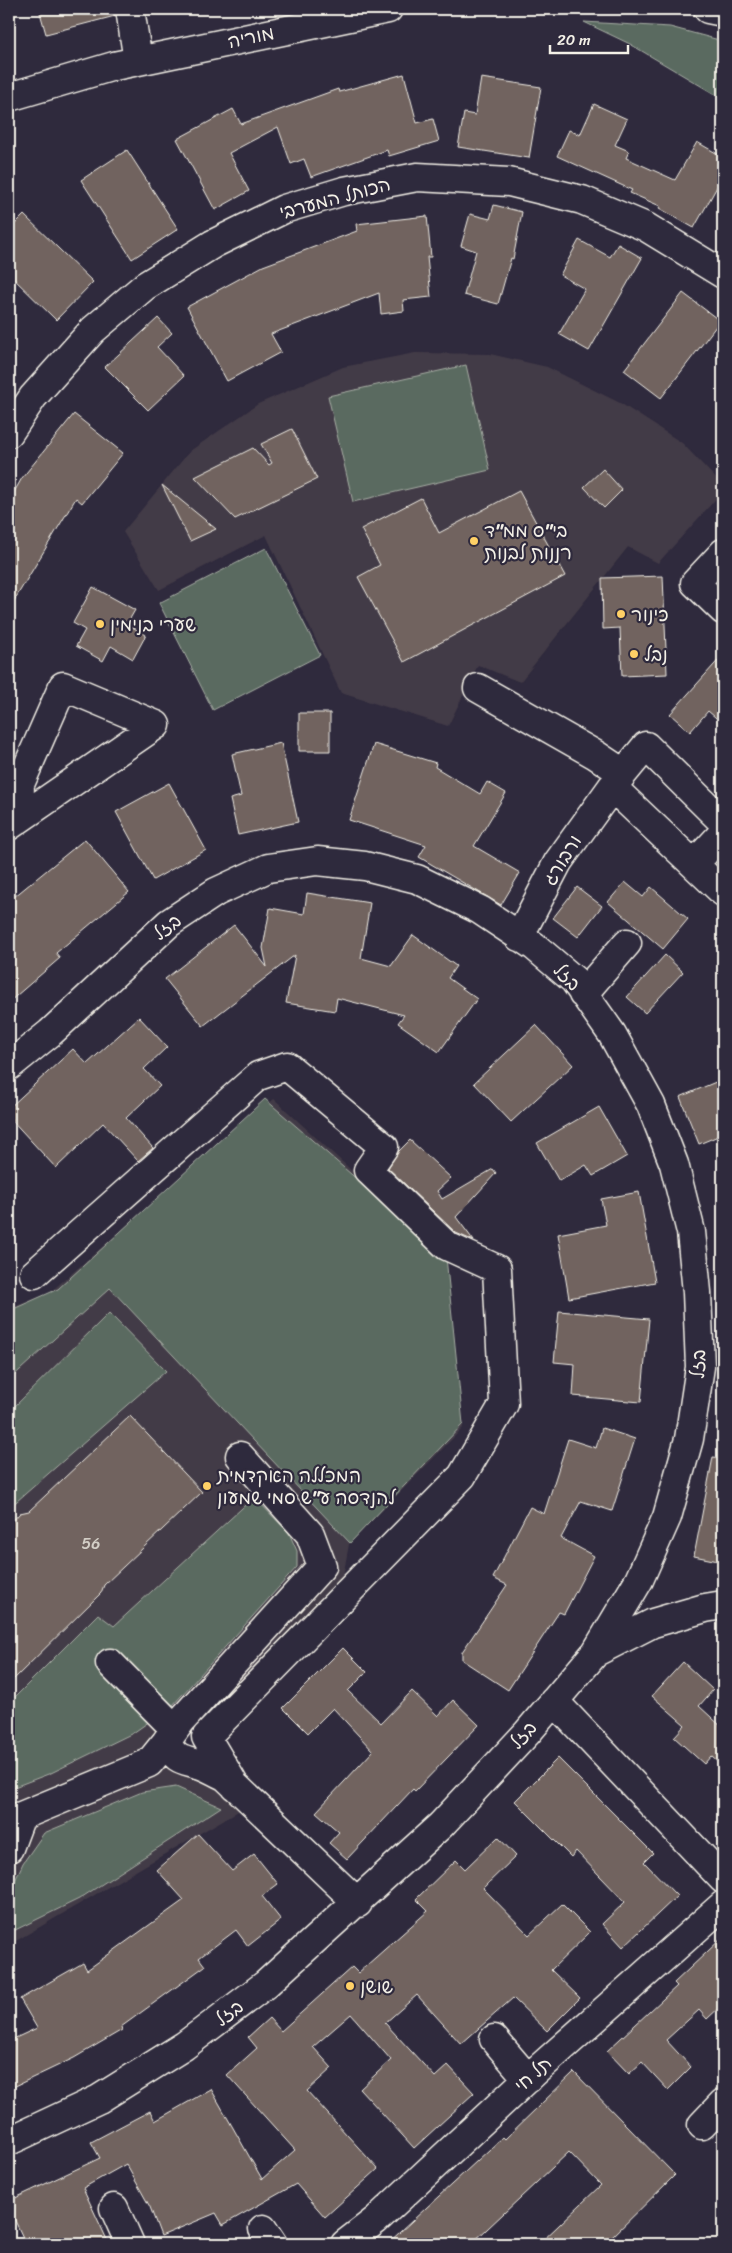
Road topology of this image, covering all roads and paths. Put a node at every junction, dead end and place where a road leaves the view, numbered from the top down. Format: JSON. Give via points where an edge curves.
{"nodes":[{"id":1,"x":130,"y":9,"type":"edge"},
{"id":2,"x":388,"y":9,"type":"edge"},
{"id":3,"x":708,"y":9,"type":"edge"},
{"id":4,"x":723,"y":12,"type":"edge"},
{"id":5,"x":342,"y":13,"type":"edge"},
{"id":6,"x":126,"y":63,"type":"junction"},
{"id":7,"x":9,"y":81,"type":"edge"},
{"id":8,"x":9,"y":97,"type":"edge"},
{"id":9,"x":723,"y":274,"type":"edge"},
{"id":10,"x":9,"y":433,"type":"edge"},
{"id":11,"x":723,"y":553,"type":"edge"},
{"id":12,"x":723,"y":610,"type":"edge"},
{"id":13,"x":478,"y":688,"type":"dead end"},
{"id":14,"x":617,"y":780,"type":"junction"},
{"id":15,"x":723,"y":822,"type":"edge"},
{"id":16,"x":14,"y":823,"type":"edge"},
{"id":17,"x":723,"y":832,"type":"edge"},
{"id":18,"x":695,"y":863,"type":"junction"},
{"id":19,"x":723,"y":892,"type":"edge"},
{"id":20,"x":519,"y":936,"type":"junction"},
{"id":21,"x":627,"y":943,"type":"dead end"},
{"id":22,"x":583,"y":994,"type":"junction"},
{"id":23,"x":9,"y":1066,"type":"edge"},
{"id":24,"x":34,"y":1274,"type":"dead end"},
{"id":25,"x":240,"y":1456,"type":"dead end"},
{"id":26,"x":723,"y":1605,"type":"edge"},
{"id":27,"x":596,"y":1652,"type":"junction"},
{"id":28,"x":110,"y":1663,"type":"dead end"},
{"id":29,"x":554,"y":1701,"type":"junction"},
{"id":30,"x":171,"y":1735,"type":"junction"},
{"id":31,"x":235,"y":1786,"type":"junction"},
{"id":32,"x":15,"y":1819,"type":"edge"},
{"id":33,"x":9,"y":1848,"type":"edge"},
{"id":34,"x":723,"y":1879,"type":"edge"},
{"id":35,"x":358,"y":1903,"type":"junction"},
{"id":36,"x":723,"y":1905,"type":"edge"},
{"id":37,"x":494,"y":2039,"type":"dead end"},
{"id":38,"x":528,"y":2079,"type":"junction"},
{"id":39,"x":723,"y":2104,"type":"edge"},
{"id":40,"x":702,"y":2125,"type":"dead end"},
{"id":41,"x":9,"y":2141,"type":"edge"},
{"id":42,"x":114,"y":2208,"type":"dead end"},
{"id":43,"x":130,"y":2244,"type":"edge"},
{"id":44,"x":344,"y":2244,"type":"edge"}],
"edges":[{"from":1,"to":6,"type":"street"},
{"from":2,"to":5,"type":"street","name":"מוריה"},
{"from":3,"to":4,"type":"street"},
{"from":5,"to":6,"type":"street","name":"מוריה"},
{"from":6,"to":7,"type":"street","name":"מוריה"},
{"from":6,"to":8,"type":"street","name":"מוריה"},
{"from":9,"to":10,"type":"street","name":"הכותל המערבי","via":[[646,227],[582,200],[509,182],[417,176],[344,192],[284,209],[213,244],[145,286],[93,330],[33,397]]},
{"from":11,"to":12,"type":"street","via":[[695,583]]},
{"from":13,"to":14,"type":"street","via":[[596,755]]},
{"from":14,"to":15,"type":"street","name":"ורבורג","via":[[646,746]]},
{"from":14,"to":18,"type":"street"},
{"from":14,"to":20,"type":"street","name":"ורבורג","via":[[558,862]]},
{"from":16,"to":16,"type":"street","via":[[148,730],[156,725],[63,686],[20,784]]},
{"from":17,"to":18,"type":"street"},
{"from":18,"to":19,"type":"street"},
{"from":20,"to":22,"type":"street","name":"בזל","via":[[574,980]]},
{"from":20,"to":23,"type":"street","name":"בזל","via":[[480,910],[417,879],[365,866],[317,860],[268,868],[216,892],[169,923],[50,1033]]},
{"from":21,"to":22,"type":"street"},
{"from":22,"to":27,"type":"street","name":"בזל","via":[[612,1034],[651,1105],[674,1164],[691,1232],[700,1367],[689,1439],[667,1517],[639,1580]]},
{"from":24,"to":31,"type":"street","via":[[258,1076],[287,1066],[384,1147],[368,1170],[447,1246],[497,1269],[504,1404],[462,1476],[206,1736]]},
{"from":25,"to":30,"type":"street","via":[[310,1534],[322,1566]]},
{"from":26,"to":27,"type":"street","via":[[653,1623]]},
{"from":27,"to":29,"type":"street","name":"בזל"},
{"from":28,"to":30,"type":"street"},
{"from":29,"to":34,"type":"street"},
{"from":29,"to":35,"type":"street","name":"בזל","via":[[441,1825]]},
{"from":30,"to":31,"type":"street","via":[[173,1754],[182,1761],[201,1765],[226,1777]]},
{"from":30,"to":32,"type":"street","via":[[149,1763]]},
{"from":31,"to":35,"type":"street"},
{"from":32,"to":33,"type":"street"},
{"from":35,"to":41,"type":"street","name":"בזל","via":[[266,1984],[184,2046],[99,2099]]},
{"from":36,"to":38,"type":"street","name":"תל חי"},
{"from":37,"to":38,"type":"street"},
{"from":38,"to":44,"type":"street","name":"תל חי","via":[[376,2220]]},
{"from":39,"to":40,"type":"street"},
{"from":42,"to":43,"type":"street"}]}
